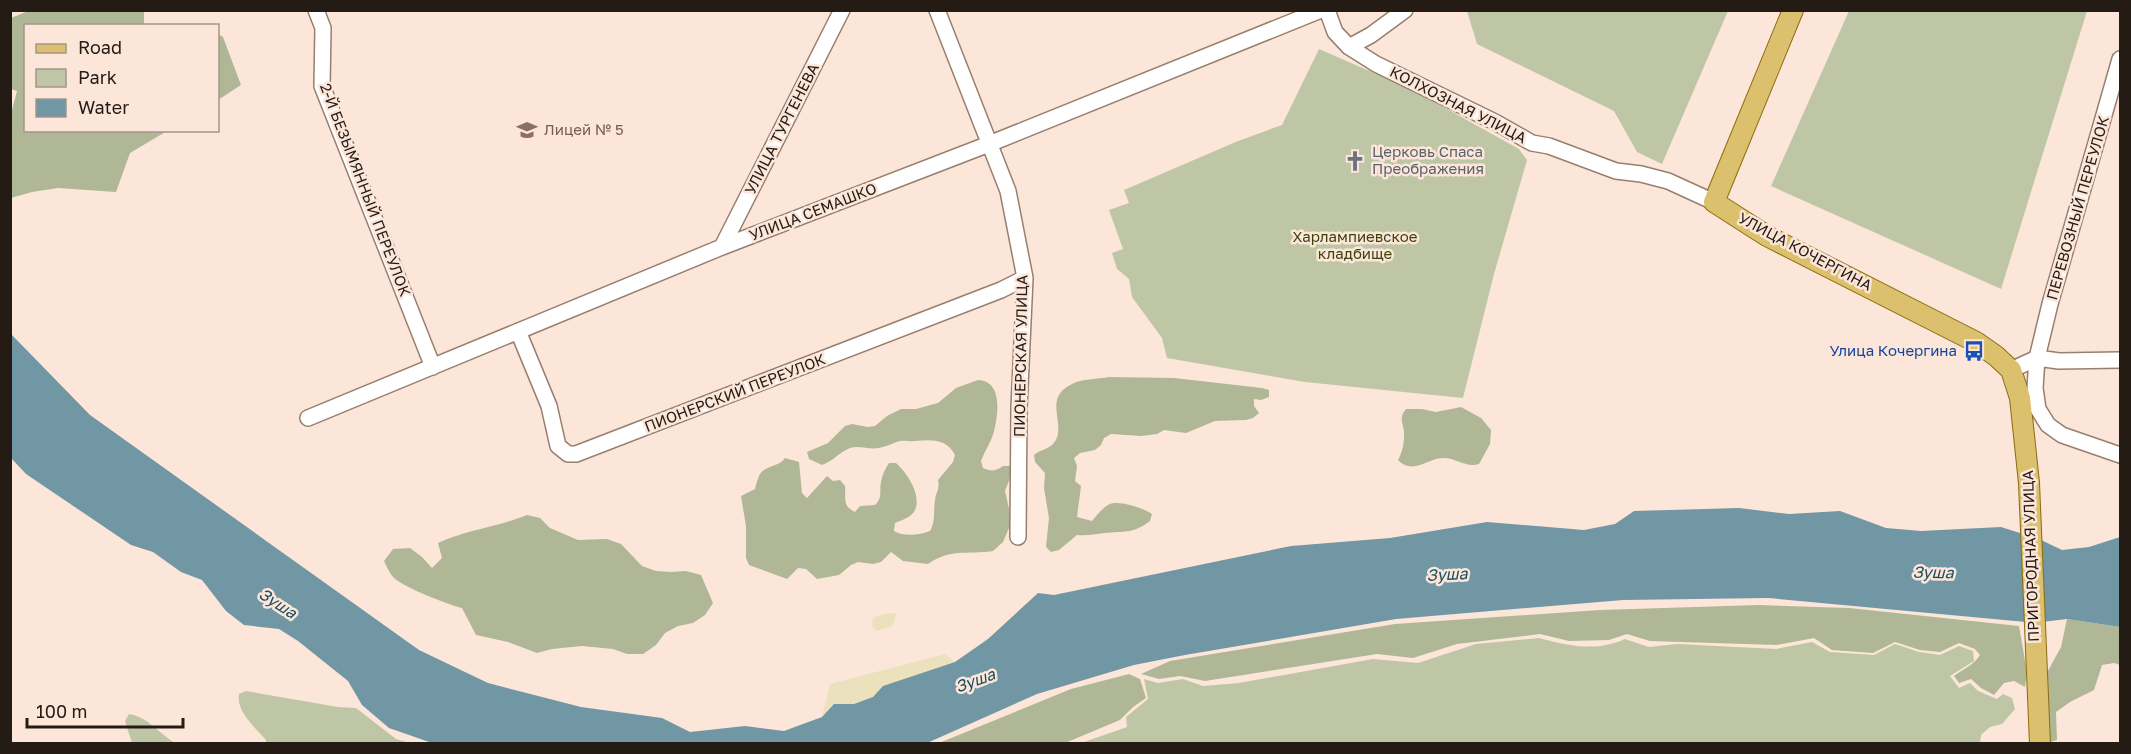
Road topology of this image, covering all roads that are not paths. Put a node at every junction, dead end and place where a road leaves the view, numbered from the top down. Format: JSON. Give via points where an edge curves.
{"nodes":[{"id":1,"x":316,"y":10,"type":"edge"},
{"id":2,"x":842,"y":10,"type":"edge"},
{"id":3,"x":937,"y":10,"type":"edge"},
{"id":4,"x":1321,"y":10,"type":"edge"},
{"id":5,"x":1327,"y":10,"type":"edge"},
{"id":6,"x":1404,"y":10,"type":"edge"},
{"id":7,"x":1793,"y":10,"type":"edge"},
{"id":8,"x":1349,"y":47,"type":"junction"},
{"id":9,"x":2121,"y":59,"type":"edge"},
{"id":10,"x":989,"y":144,"type":"junction"},
{"id":11,"x":1714,"y":202,"type":"junction"},
{"id":12,"x":722,"y":247,"type":"junction"},
{"id":13,"x":1025,"y":278,"type":"junction"},
{"id":14,"x":518,"y":332,"type":"junction"},
{"id":15,"x":2037,"y":358,"type":"junction"},
{"id":16,"x":2121,"y":360,"type":"edge"},
{"id":17,"x":433,"y":367,"type":"junction"},
{"id":18,"x":2011,"y":370,"type":"junction"},
{"id":19,"x":308,"y":418,"type":"dead end"},
{"id":20,"x":2121,"y":455,"type":"edge"},
{"id":21,"x":1018,"y":537,"type":"dead end"},
{"id":22,"x":2040,"y":744,"type":"edge"}],
"edges":[{"from":1,"to":17,"type":"street","name":"2-Й БЕЗЫМЯННЫЙ ПЕРЕУЛОК","via":[[323,28],[322,86]]},
{"from":2,"to":12,"type":"street","name":"УЛИЦА ТУРГЕНЕВА"},
{"from":3,"to":10,"type":"street","name":"ПИОНЕРСКАЯ УЛИЦА"},
{"from":4,"to":10,"type":"street","name":"УЛИЦА СЕМАШКО"},
{"from":5,"to":8,"type":"street","name":"КОЛХОЗНАЯ УЛИЦА","via":[[1335,32]]},
{"from":6,"to":8,"type":"street"},
{"from":7,"to":11,"type":"main road"},
{"from":8,"to":11,"type":"street","name":"КОЛХОЗНАЯ УЛИЦА","via":[[1532,143],[1616,171],[1668,181]]},
{"from":9,"to":15,"type":"street","name":"ПЕРЕВОЗНЫЙ ПЕРЕУЛОК"},
{"from":10,"to":12,"type":"street","name":"УЛИЦА СЕМАШКО"},
{"from":10,"to":13,"type":"street","name":"ПИОНЕРСКАЯ УЛИЦА","via":[[1008,191]]},
{"from":11,"to":18,"type":"main road","name":"УЛИЦА КОЧЕРГИНА","via":[[1767,236],[1976,342]]},
{"from":12,"to":14,"type":"street","name":"УЛИЦА СЕМАШКО"},
{"from":13,"to":14,"type":"street","name":"ПИОНЕРСКИЙ ПЕРЕУЛОК","via":[[576,454],[568,454],[558,446],[549,406]]},
{"from":13,"to":21,"type":"street","name":"ПИОНЕРСКАЯ УЛИЦА"},
{"from":14,"to":17,"type":"street","name":"УЛИЦА СЕМАШКО"},
{"from":15,"to":16,"type":"street"},
{"from":15,"to":18,"type":"street"},
{"from":15,"to":20,"type":"street","name":"ПЕРЕВОЗНЫЙ ПЕРЕУЛОК","via":[[2038,409],[2048,425],[2062,435]]},
{"from":17,"to":19,"type":"street","name":"УЛИЦА СЕМАШКО"},
{"from":18,"to":22,"type":"main road","name":"ПРИГОРОДНАЯ УЛИЦА","via":[[2020,398],[2029,483]]}]}
